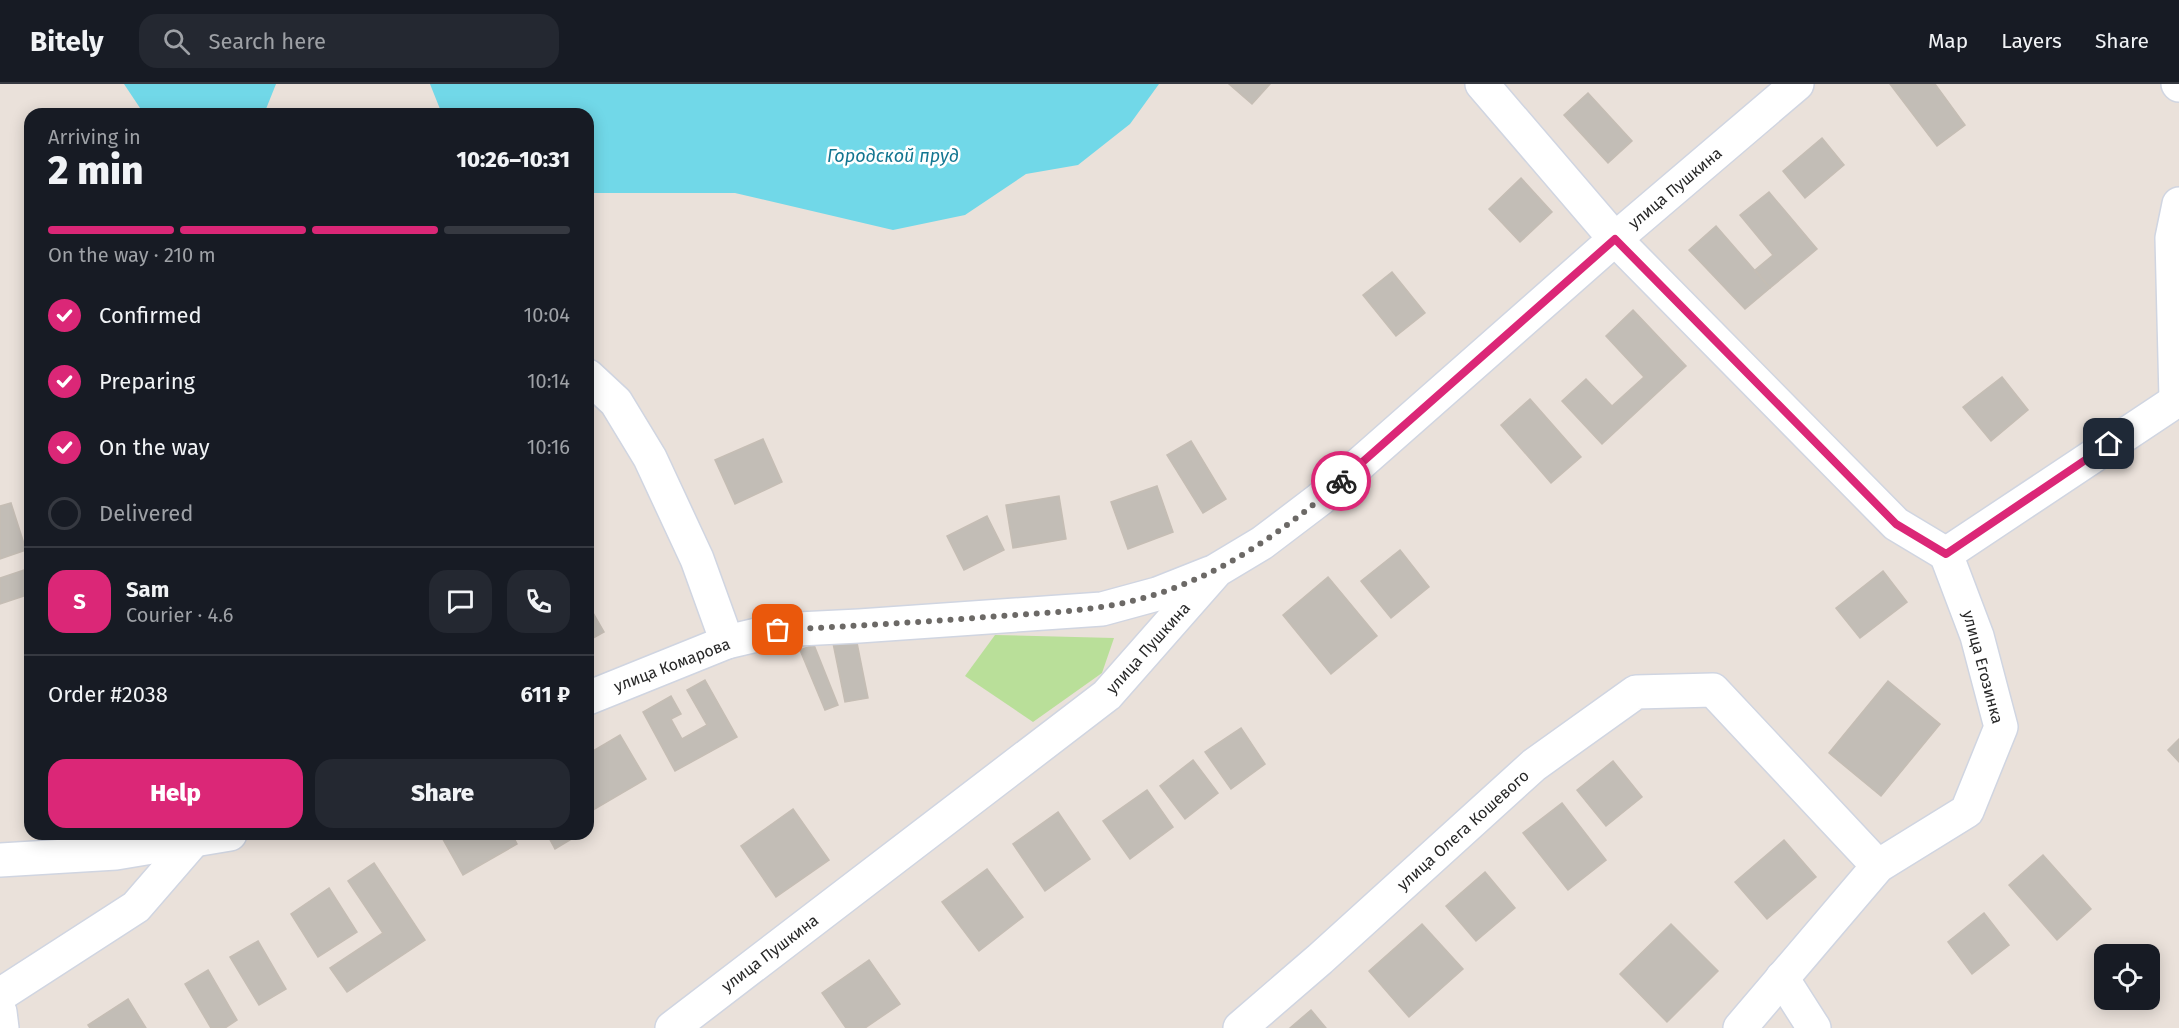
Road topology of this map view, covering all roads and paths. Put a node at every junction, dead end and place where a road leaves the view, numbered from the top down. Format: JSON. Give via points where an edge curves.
{"nodes":[{"id":1,"x":1482,"y":84,"type":"edge"},
{"id":2,"x":1797,"y":84,"type":"edge"},
{"id":3,"x":2179,"y":204,"type":"edge"},
{"id":4,"x":1615,"y":239,"type":"junction"},
{"id":5,"x":594,"y":382,"type":"edge"},
{"id":6,"x":2177,"y":399,"type":"edge"},
{"id":7,"x":1946,"y":554,"type":"junction"},
{"id":8,"x":1217,"y":570,"type":"junction"},
{"id":9,"x":727,"y":642,"type":"junction"},
{"id":10,"x":594,"y":696,"type":"edge"},
{"id":11,"x":194,"y":840,"type":"joint"},
{"id":12,"x":0,"y":860,"type":"edge"},
{"id":13,"x":1878,"y":866,"type":"junction"},
{"id":14,"x":1782,"y":978,"type":"junction"},
{"id":15,"x":0,"y":995,"type":"edge"},
{"id":16,"x":0,"y":1012,"type":"edge"},
{"id":17,"x":2,"y":1028,"type":"edge"},
{"id":18,"x":672,"y":1028,"type":"edge"},
{"id":19,"x":1240,"y":1028,"type":"edge"},
{"id":20,"x":1740,"y":1028,"type":"edge"},
{"id":21,"x":1814,"y":1028,"type":"edge"}],
"edges":[{"from":1,"to":4,"type":"street"},
{"from":2,"to":4,"type":"street","name":"улица Пушкина"},
{"from":3,"to":6,"type":"street","via":[[2172,238]]},
{"from":4,"to":7,"type":"street","via":[[1896,524]]},
{"from":4,"to":8,"type":"street","name":"улица Пушкина","via":[[1320,499],[1262,543]]},
{"from":5,"to":9,"type":"street","via":[[616,402],[650,458],[697,559]]},
{"from":6,"to":7,"type":"street"},
{"from":7,"to":13,"type":"street","name":"улица Егозинка","via":[[1977,636],[2001,727],[1967,811]]},
{"from":8,"to":9,"type":"street","name":"улица Комарова","via":[[1157,594],[1102,609],[778,630]]},
{"from":8,"to":18,"type":"street","name":"улица Пушкина","via":[[1107,695]]},
{"from":9,"to":10,"type":"street","name":"улица Комарова"},
{"from":11,"to":12,"type":"street","via":[[116,853]]},
{"from":11,"to":15,"type":"street","via":[[136,907]]},
{"from":13,"to":14,"type":"street","name":"улица Егозинка"},
{"from":13,"to":19,"type":"street","name":"улица Олега Кошевого","via":[[1713,690],[1636,692],[1534,765]]},
{"from":14,"to":20,"type":"street","name":"улица Егозинка"},
{"from":14,"to":21,"type":"street"},
{"from":16,"to":17,"type":"street"}]}
